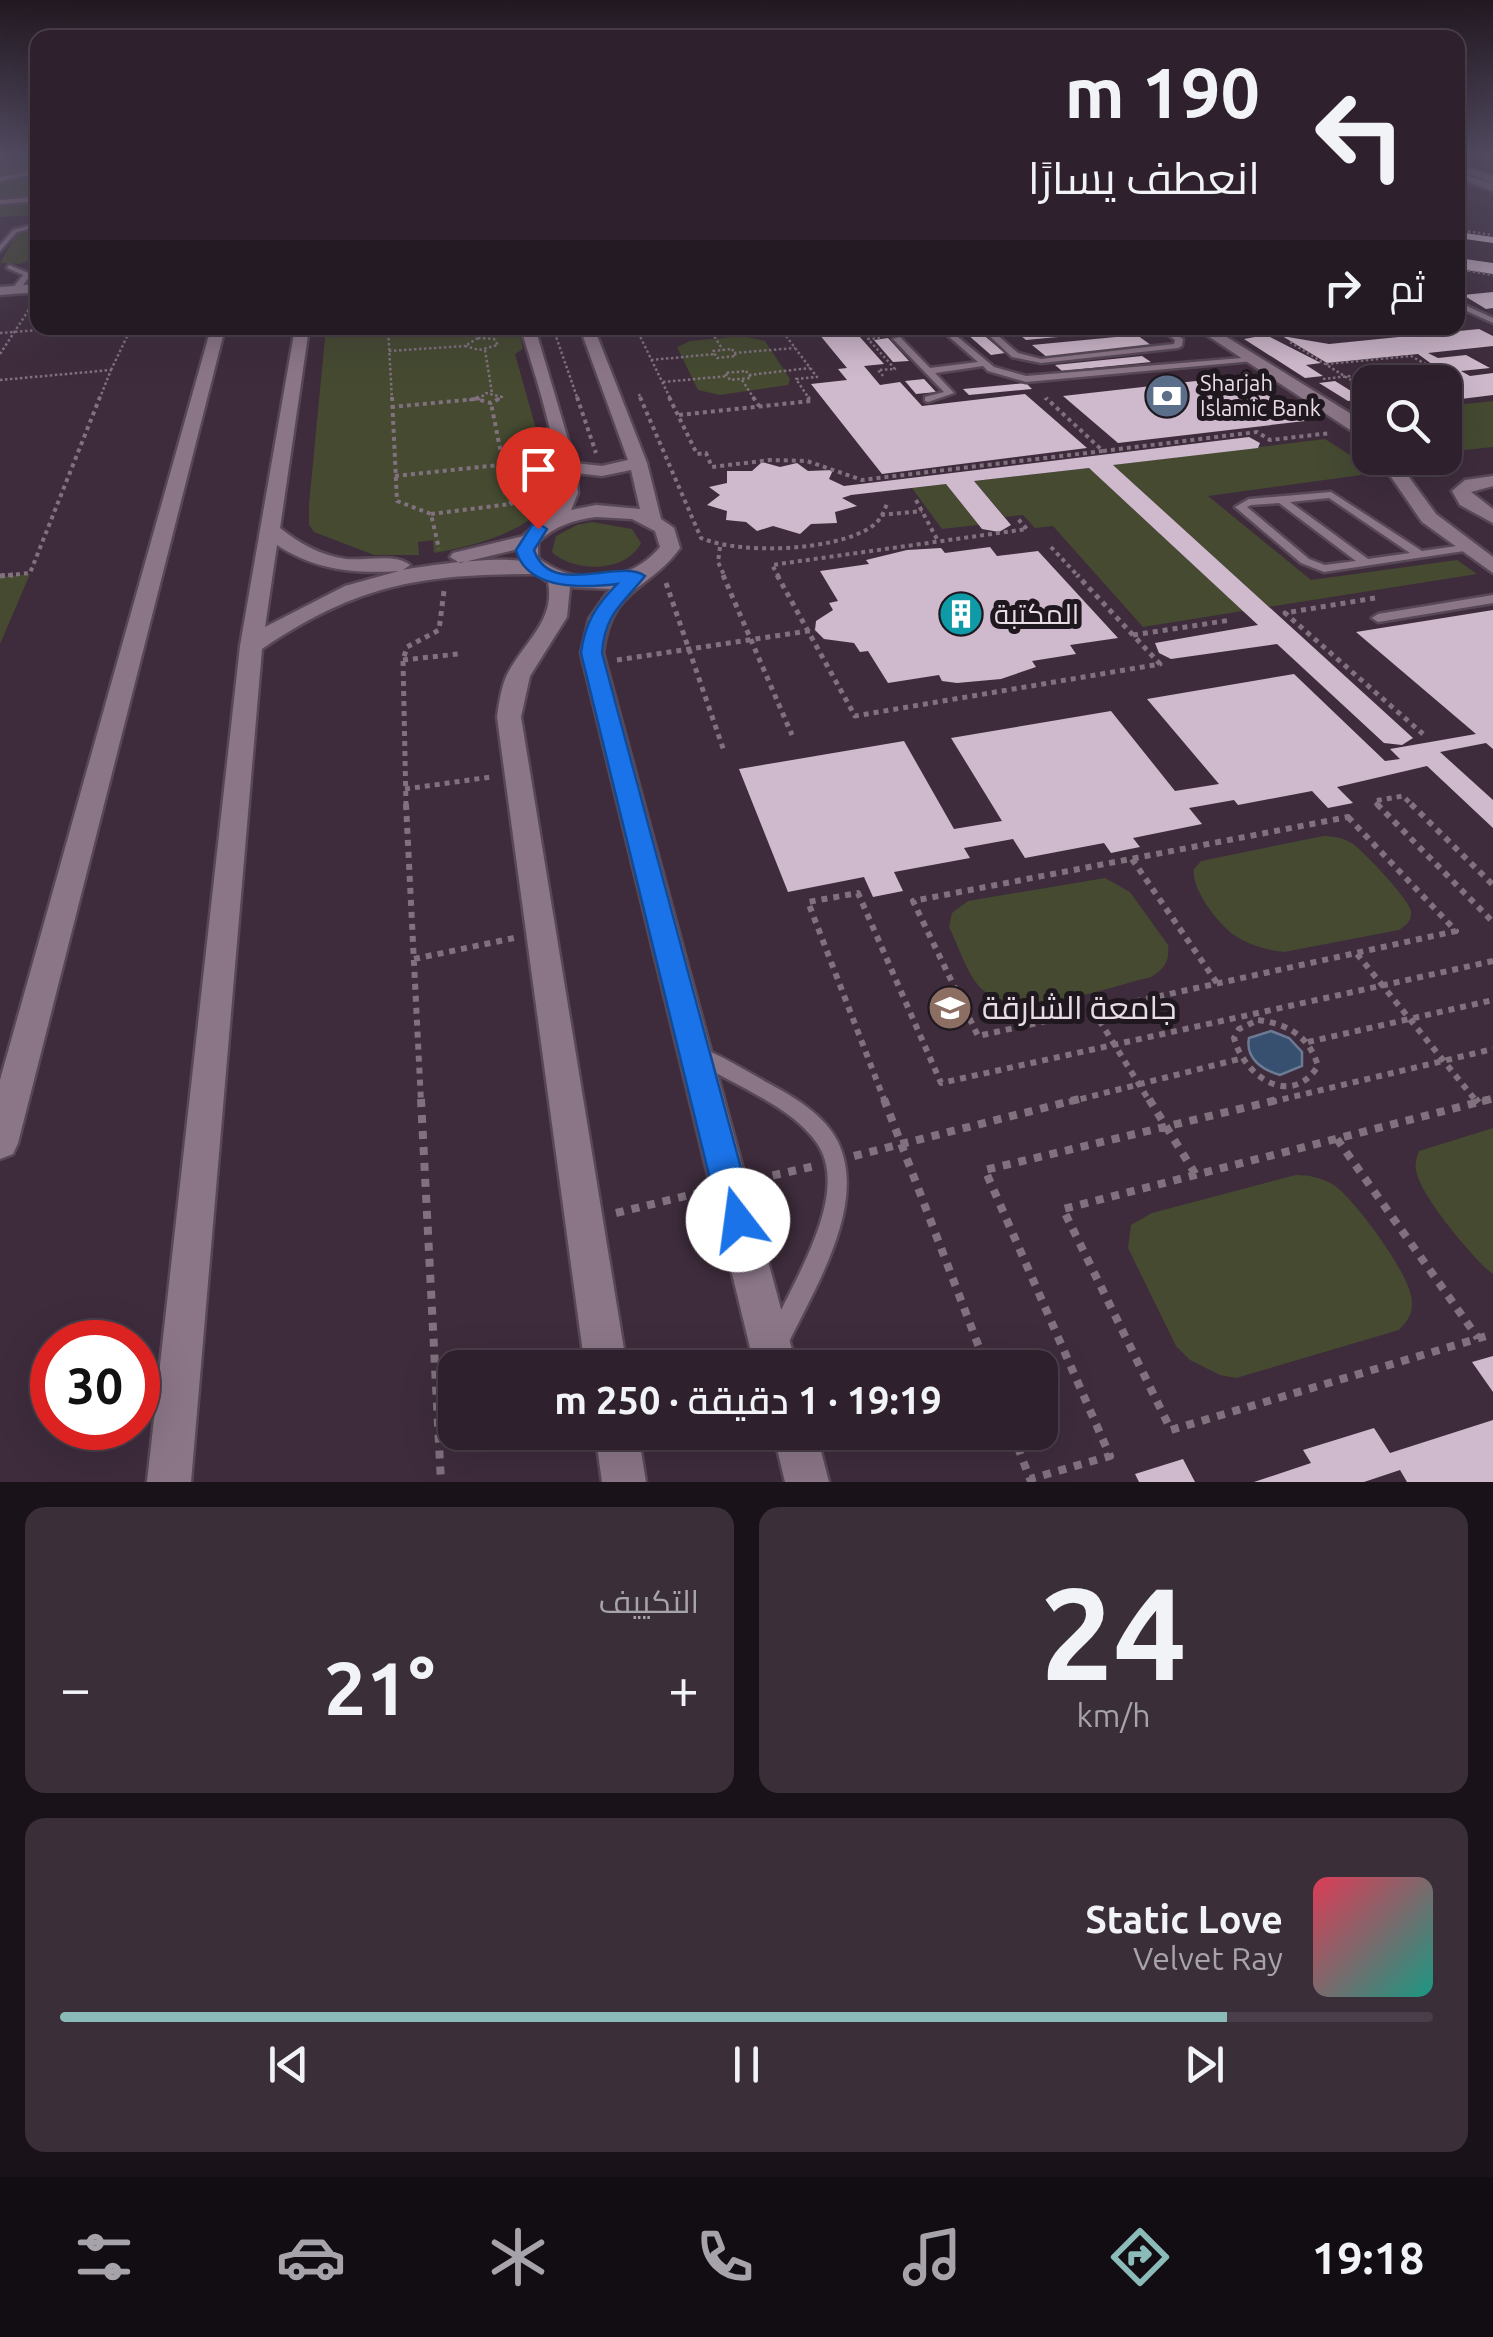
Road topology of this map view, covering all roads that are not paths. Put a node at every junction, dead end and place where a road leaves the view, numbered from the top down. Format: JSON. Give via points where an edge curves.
{"nodes":[{"id":1,"x":30,"y":227,"type":"edge"},
{"id":2,"x":0,"y":249,"type":"edge"},
{"id":3,"x":29,"y":265,"type":"dead end"},
{"id":4,"x":4,"y":267,"type":"edge"},
{"id":5,"x":29,"y":286,"type":"edge"},
{"id":6,"x":0,"y":288,"type":"edge"},
{"id":7,"x":1465,"y":309,"type":"edge"},
{"id":8,"x":1493,"y":320,"type":"edge"},
{"id":9,"x":216,"y":335,"type":"edge"},
{"id":10,"x":301,"y":335,"type":"edge"},
{"id":11,"x":530,"y":335,"type":"edge"},
{"id":12,"x":597,"y":335,"type":"edge"},
{"id":13,"x":951,"y":335,"type":"edge"},
{"id":14,"x":993,"y":335,"type":"edge"},
{"id":15,"x":1173,"y":335,"type":"edge"},
{"id":16,"x":1214,"y":335,"type":"edge"},
{"id":17,"x":897,"y":338,"type":"dead end"},
{"id":18,"x":1253,"y":359,"type":"junction"},
{"id":19,"x":983,"y":364,"type":"junction"},
{"id":20,"x":928,"y":371,"type":"junction"},
{"id":21,"x":928,"y":399,"type":"dead end"},
{"id":22,"x":1352,"y":424,"type":"edge"},
{"id":23,"x":638,"y":463,"type":"junction"},
{"id":24,"x":566,"y":467,"type":"junction"},
{"id":25,"x":1398,"y":475,"type":"edge"},
{"id":26,"x":1489,"y":484,"type":"edge"},
{"id":27,"x":1279,"y":498,"type":"junction"},
{"id":28,"x":1493,"y":517,"type":"edge"},
{"id":29,"x":557,"y":519,"type":"junction"},
{"id":30,"x":652,"y":520,"type":"junction"},
{"id":31,"x":272,"y":531,"type":"junction"},
{"id":32,"x":528,"y":541,"type":"junction"},
{"id":33,"x":1464,"y":548,"type":"junction"},
{"id":34,"x":1421,"y":555,"type":"junction"},
{"id":35,"x":1367,"y":564,"type":"junction"},
{"id":36,"x":449,"y":565,"type":"junction"},
{"id":37,"x":1493,"y":567,"type":"edge"},
{"id":38,"x":547,"y":574,"type":"junction"},
{"id":39,"x":354,"y":576,"type":"junction"},
{"id":40,"x":650,"y":578,"type":"junction"},
{"id":41,"x":1493,"y":600,"type":"edge"},
{"id":42,"x":1378,"y":618,"type":"dead end"},
{"id":43,"x":251,"y":646,"type":"junction"},
{"id":44,"x":694,"y":1052,"type":"junction"},
{"id":45,"x":0,"y":1142,"type":"edge"},
{"id":46,"x":603,"y":1350,"type":"edge"},
{"id":47,"x":771,"y":1350,"type":"edge"},
{"id":48,"x":778,"y":1350,"type":"edge"},
{"id":49,"x":619,"y":1450,"type":"edge"},
{"id":50,"x":799,"y":1450,"type":"edge"},
{"id":51,"x":169,"y":1482,"type":"edge"},
{"id":52,"x":624,"y":1482,"type":"edge"},
{"id":53,"x":807,"y":1482,"type":"edge"}],
"edges":[{"from":1,"to":2,"type":"lane","via":[[15,231]]},
{"from":3,"to":4,"type":"lane"},
{"from":4,"to":5,"type":"lane","via":[[27,274]]},
{"from":5,"to":6,"type":"street"},
{"from":7,"to":8,"type":"lane"},
{"from":9,"to":45,"type":"street"},
{"from":10,"to":31,"type":"street"},
{"from":11,"to":24,"type":"street"},
{"from":12,"to":23,"type":"street"},
{"from":13,"to":19,"type":"lane"},
{"from":14,"to":15,"type":"lane","via":[[1015,354],[1041,361],[1178,346]]},
{"from":16,"to":18,"type":"street"},
{"from":17,"to":20,"type":"lane"},
{"from":18,"to":19,"type":"lane","via":[[1040,380]]},
{"from":18,"to":22,"type":"street"},
{"from":19,"to":20,"type":"lane"},
{"from":20,"to":21,"type":"lane","via":[[950,393]]},
{"from":23,"to":24,"type":"street","via":[[602,471]]},
{"from":23,"to":30,"type":"street"},
{"from":24,"to":29,"type":"street","via":[[568,493]]},
{"from":25,"to":33,"type":"street"},
{"from":26,"to":28,"type":"street","via":[[1464,486],[1462,496]]},
{"from":27,"to":34,"type":"lane","via":[[1318,493],[1342,499]]},
{"from":27,"to":35,"type":"lane"},
{"from":27,"to":35,"type":"lane","via":[[1240,510],[1310,565]]},
{"from":29,"to":30,"type":"street","via":[[606,511]]},
{"from":29,"to":32,"type":"street"},
{"from":30,"to":40,"type":"street","via":[[670,537],[670,548]]},
{"from":31,"to":39,"type":"street","via":[[290,548]]},
{"from":31,"to":43,"type":"street"},
{"from":32,"to":36,"type":"street"},
{"from":32,"to":38,"type":"street","via":[[528,560]]},
{"from":33,"to":34,"type":"lane"},
{"from":33,"to":37,"type":"street"},
{"from":34,"to":35,"type":"lane"},
{"from":36,"to":38,"type":"street"},
{"from":36,"to":39,"type":"street"},
{"from":38,"to":40,"type":"street","via":[[610,582]]},
{"from":38,"to":46,"type":"street","via":[[562,606],[530,655],[511,695],[509,717]]},
{"from":39,"to":43,"type":"street"},
{"from":40,"to":44,"type":"street","via":[[603,610],[594,630],[594,663]]},
{"from":41,"to":42,"type":"lane"},
{"from":43,"to":51,"type":"street"},
{"from":44,"to":47,"type":"street"},
{"from":44,"to":48,"type":"lane","via":[[808,1118],[837,1161],[834,1213]]},
{"from":49,"to":52,"type":"street"},
{"from":50,"to":53,"type":"street"}]}
